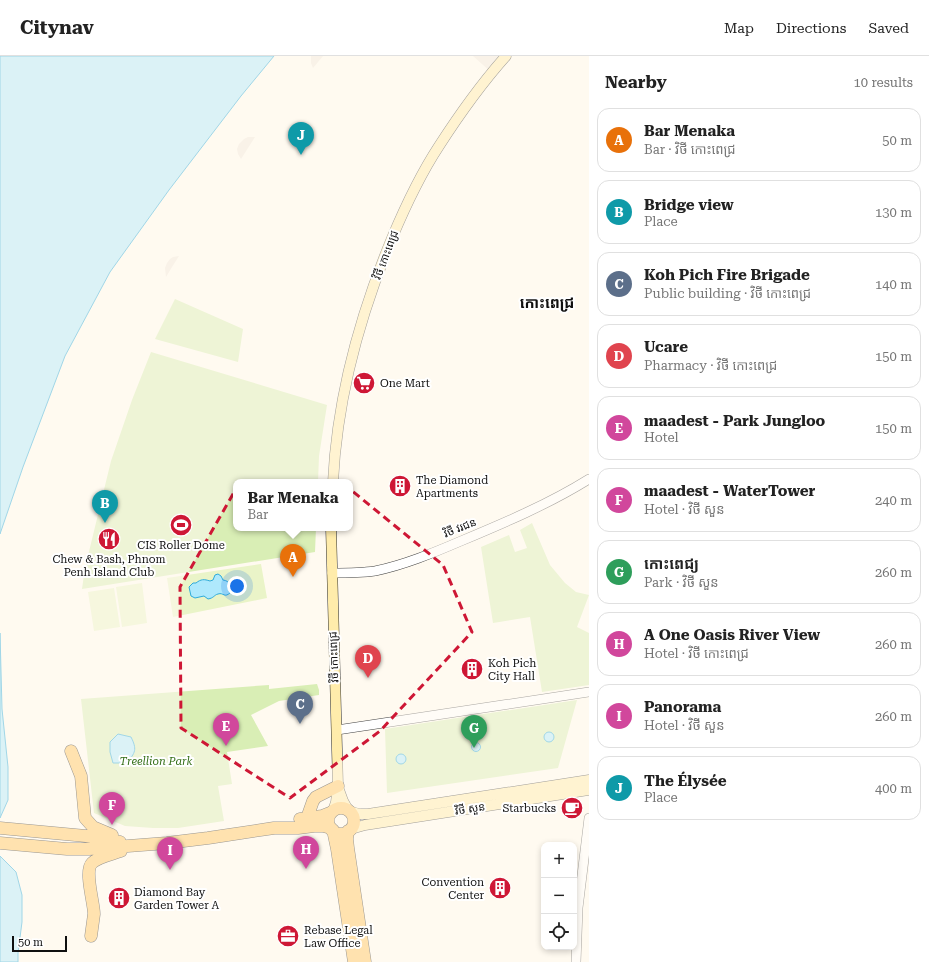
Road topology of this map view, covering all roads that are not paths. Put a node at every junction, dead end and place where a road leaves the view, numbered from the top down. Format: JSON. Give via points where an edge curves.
{"nodes":[{"id":1,"x":506,"y":56,"type":"edge"},
{"id":2,"x":333,"y":479,"type":"edge"},
{"id":3,"x":589,"y":479,"type":"edge"},
{"id":4,"x":332,"y":531,"type":"edge"},
{"id":5,"x":332,"y":573,"type":"junction"},
{"id":6,"x":589,"y":692,"type":"edge"},
{"id":7,"x":337,"y":730,"type":"junction"},
{"id":8,"x":71,"y":751,"type":"dead end"},
{"id":9,"x":589,"y":780,"type":"edge"},
{"id":10,"x":338,"y":786,"type":"junction"},
{"id":11,"x":589,"y":790,"type":"edge"},
{"id":12,"x":349,"y":811,"type":"junction"},
{"id":13,"x":333,"y":812,"type":"junction"},
{"id":14,"x":307,"y":818,"type":"junction"},
{"id":15,"x":589,"y":818,"type":"edge"},
{"id":16,"x":0,"y":828,"type":"edge"},
{"id":17,"x":274,"y":828,"type":"junction"},
{"id":18,"x":332,"y":829,"type":"junction"},
{"id":19,"x":350,"y":830,"type":"junction"},
{"id":20,"x":0,"y":843,"type":"edge"},
{"id":21,"x":137,"y":845,"type":"junction"},
{"id":22,"x":91,"y":936,"type":"dead end"},
{"id":23,"x":354,"y":962,"type":"edge"},
{"id":24,"x":365,"y":962,"type":"edge"},
{"id":25,"x":576,"y":962,"type":"edge"}],
"edges":[{"from":1,"to":2,"type":"main road","name":"វិថី កោះពេជ្រ","via":[[438,147],[407,204],[384,258],[352,356],[340,414]]},
{"from":3,"to":5,"type":"street","name":"វិថី វរជន","via":[[508,521],[418,558],[374,571]]},
{"from":4,"to":5,"type":"main road","name":"វិថី កោះពេជ្រ"},
{"from":5,"to":7,"type":"main road","name":"វិថី កោះពេជ្រ"},
{"from":6,"to":7,"type":"street"},
{"from":7,"to":10,"type":"main road","name":"វិថី កោះពេជ្រ"},
{"from":8,"to":21,"type":"main road","via":[[81,776],[84,814],[87,821],[93,827]]},
{"from":9,"to":12,"type":"main road","name":"វិថី សួន","via":[[368,814]]},
{"from":10,"to":12,"type":"main road","name":"វិថី កោះពេជ្រ"},
{"from":10,"to":13,"type":"main road","name":"វិថី កោះពេជ្រ"},
{"from":10,"to":14,"type":"main road","via":[[316,797]]},
{"from":11,"to":19,"type":"main road","name":"វិថី សួន","via":[[365,825]]},
{"from":12,"to":13,"type":"main road","via":[[339,808]]},
{"from":12,"to":19,"type":"main road","via":[[354,820]]},
{"from":13,"to":14,"type":"main road"},
{"from":13,"to":18,"type":"main road","via":[[329,820]]},
{"from":14,"to":17,"type":"main road"},
{"from":15,"to":25,"type":"street","via":[[578,908]]},
{"from":16,"to":21,"type":"main road","via":[[86,836]]},
{"from":17,"to":18,"type":"main road","via":[[323,826]]},
{"from":17,"to":21,"type":"main road"},
{"from":18,"to":19,"type":"main road","via":[[340,833]]},
{"from":18,"to":23,"type":"main road"},
{"from":19,"to":24,"type":"main road","via":[[348,848]]},
{"from":20,"to":21,"type":"main road","via":[[89,849]]},
{"from":21,"to":22,"type":"main road","via":[[97,859],[89,866],[94,913]]}]}
